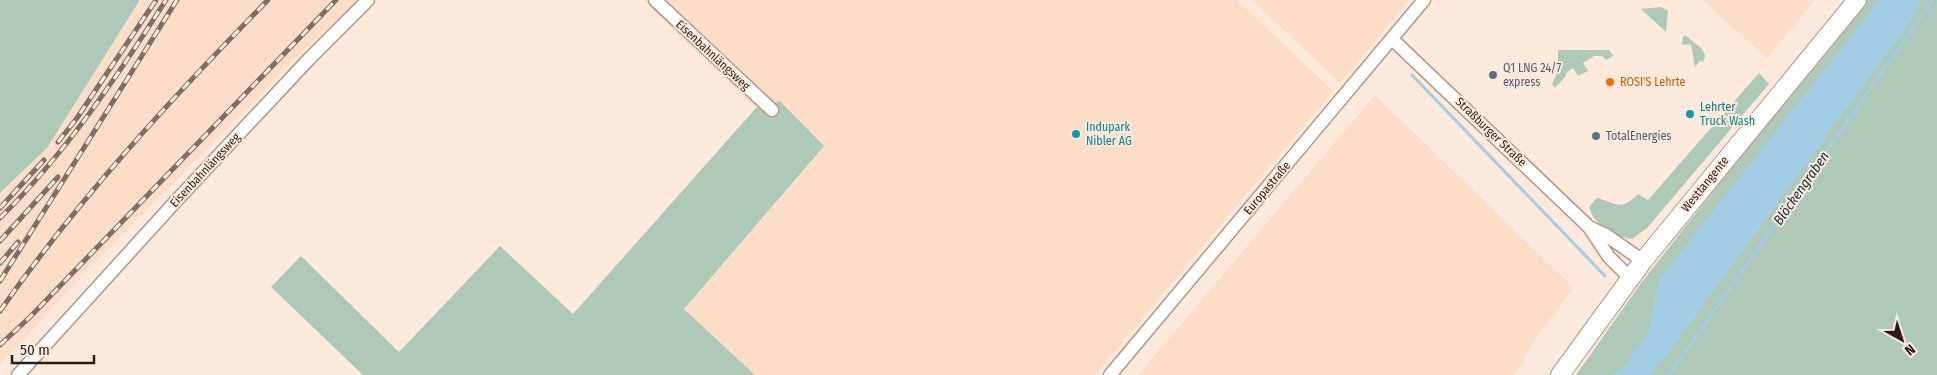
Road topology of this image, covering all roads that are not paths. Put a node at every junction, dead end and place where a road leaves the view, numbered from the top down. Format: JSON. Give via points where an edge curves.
{"nodes":[{"id":1,"x":368,"y":0,"type":"edge"},
{"id":2,"x":655,"y":0,"type":"edge"},
{"id":3,"x":1424,"y":0,"type":"edge"},
{"id":4,"x":1857,"y":0,"type":"edge"},
{"id":5,"x":1392,"y":38,"type":"junction"},
{"id":6,"x":772,"y":110,"type":"dead end"},
{"id":7,"x":1589,"y":227,"type":"junction"},
{"id":8,"x":1643,"y":261,"type":"junction"},
{"id":9,"x":1630,"y":278,"type":"junction"},
{"id":10,"x":18,"y":375,"type":"edge"},
{"id":11,"x":1110,"y":375,"type":"edge"},
{"id":12,"x":1560,"y":375,"type":"edge"}],
"edges":[{"from":1,"to":10,"type":"street","name":"Eisenbahnlängsweg","via":[[309,59]]},
{"from":2,"to":6,"type":"street","name":"Eisenbahnlängsweg"},
{"from":3,"to":5,"type":"street","name":"Europastraße"},
{"from":4,"to":8,"type":"main road","name":"Westtangente"},
{"from":5,"to":7,"type":"street","name":"Straßburger Straße"},
{"from":5,"to":11,"type":"street","name":"Europastraße"},
{"from":7,"to":8,"type":"street","name":"Straßburger Straße"},
{"from":7,"to":9,"type":"street","name":"Straßburger Straße","via":[[1609,257]]},
{"from":8,"to":9,"type":"main road","name":"Westtangente"},
{"from":9,"to":12,"type":"main road","name":"Westtangente"}]}
